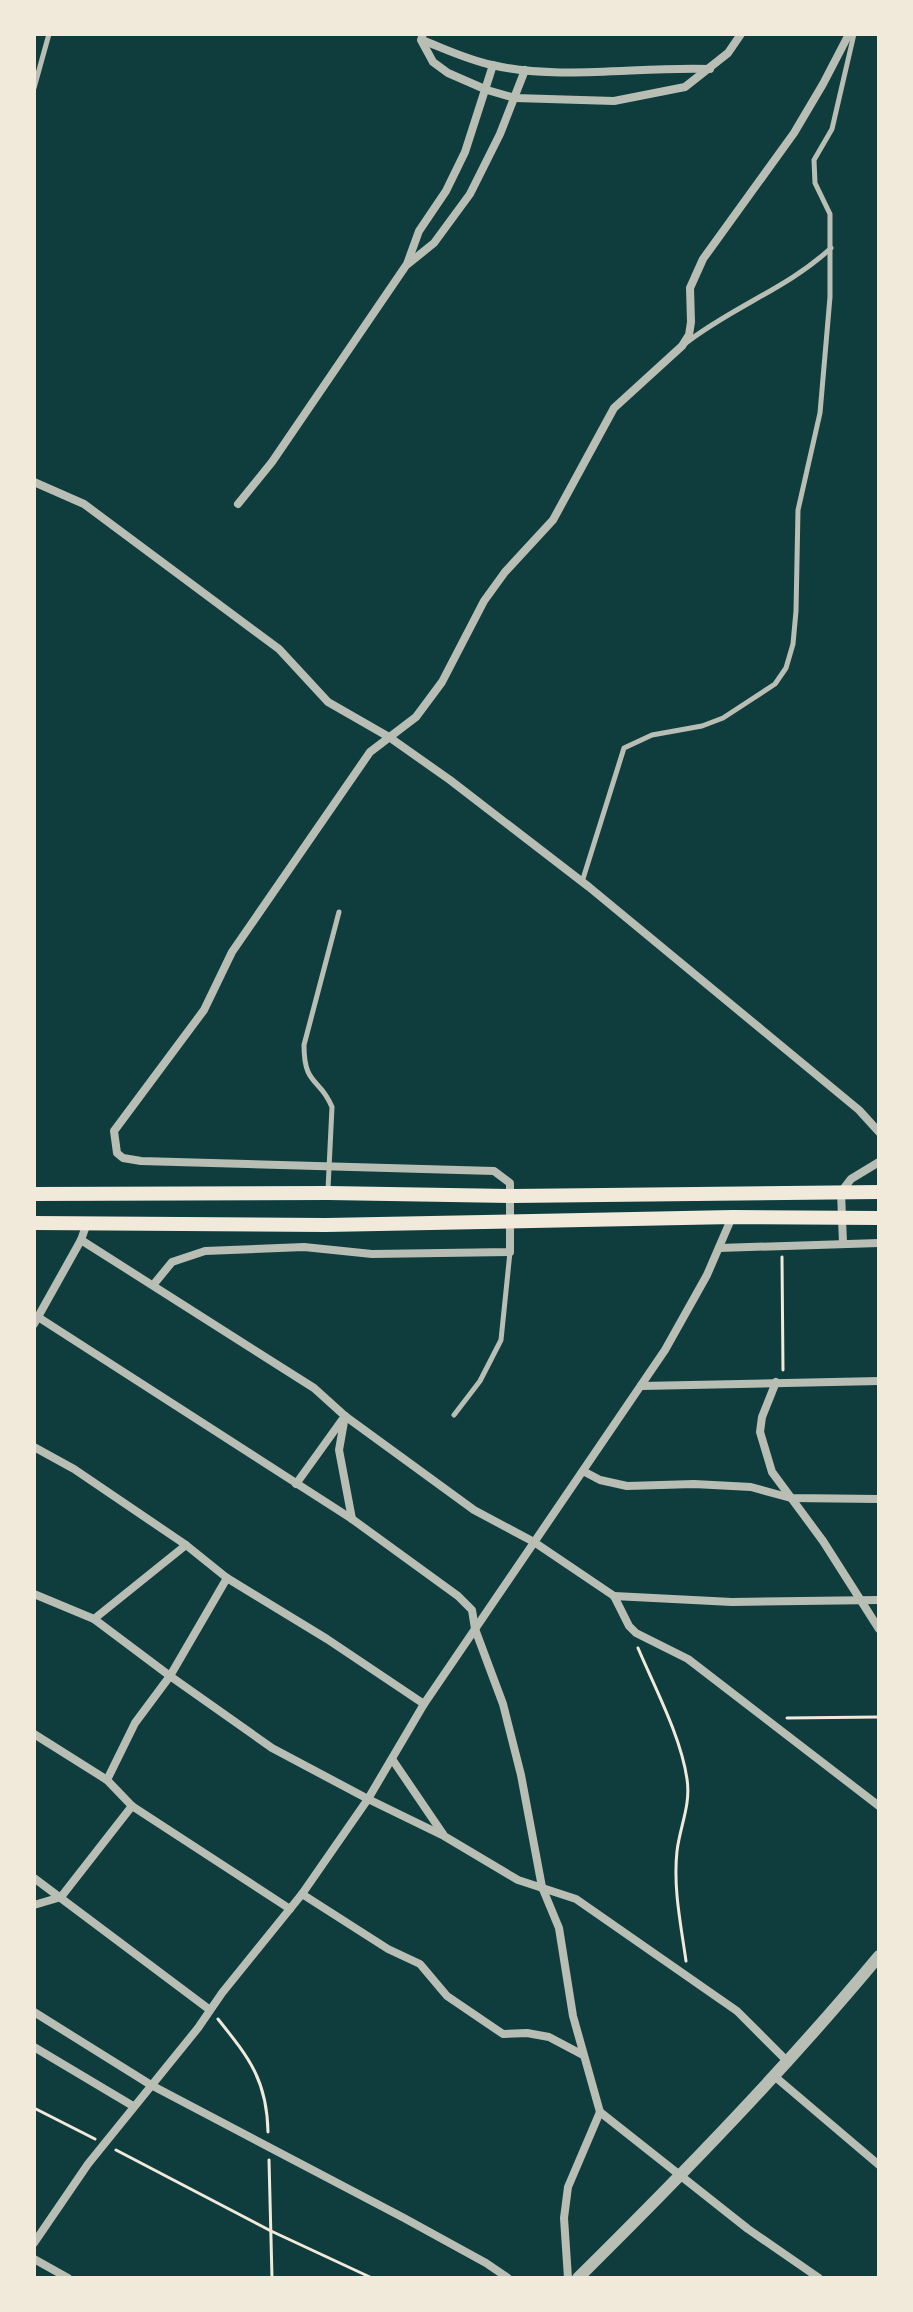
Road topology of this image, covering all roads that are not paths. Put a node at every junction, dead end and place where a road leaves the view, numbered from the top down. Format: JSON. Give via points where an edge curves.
{"nodes":[{"id":1,"x":49,"y":34,"type":"edge"},
{"id":2,"x":741,"y":34,"type":"edge"},
{"id":3,"x":852,"y":34,"type":"edge"},
{"id":4,"x":422,"y":37,"type":"edge"},
{"id":5,"x":493,"y":65,"type":"junction"},
{"id":6,"x":710,"y":69,"type":"junction"},
{"id":7,"x":525,"y":70,"type":"junction"},
{"id":8,"x":34,"y":88,"type":"edge"},
{"id":9,"x":487,"y":90,"type":"junction"},
{"id":10,"x":515,"y":98,"type":"junction"},
{"id":11,"x":832,"y":248,"type":"junction"},
{"id":12,"x":407,"y":264,"type":"junction"},
{"id":13,"x":682,"y":346,"type":"junction"},
{"id":14,"x":34,"y":482,"type":"edge"},
{"id":15,"x":238,"y":504,"type":"dead end"},
{"id":16,"x":389,"y":737,"type":"junction"},
{"id":17,"x":582,"y":882,"type":"junction"},
{"id":18,"x":339,"y":912,"type":"dead end"},
{"id":19,"x":879,"y":1132,"type":"edge"},
{"id":20,"x":879,"y":1162,"type":"edge"},
{"id":21,"x":330,"y":1166,"type":"junction"},
{"id":22,"x":841,"y":1192,"type":"junction"},
{"id":23,"x":879,"y":1192,"type":"edge"},
{"id":24,"x":328,"y":1193,"type":"junction"},
{"id":25,"x":34,"y":1194,"type":"edge"},
{"id":26,"x":512,"y":1196,"type":"junction"},
{"id":27,"x":733,"y":1217,"type":"junction"},
{"id":28,"x":840,"y":1218,"type":"junction"},
{"id":29,"x":879,"y":1218,"type":"edge"},
{"id":30,"x":34,"y":1223,"type":"edge"},
{"id":31,"x":87,"y":1223,"type":"junction"},
{"id":32,"x":512,"y":1223,"type":"junction"},
{"id":33,"x":81,"y":1240,"type":"junction"},
{"id":34,"x":843,"y":1243,"type":"junction"},
{"id":35,"x":879,"y":1243,"type":"edge"},
{"id":36,"x":719,"y":1248,"type":"junction"},
{"id":37,"x":510,"y":1252,"type":"junction"},
{"id":38,"x":154,"y":1284,"type":"junction"},
{"id":39,"x":36,"y":1320,"type":"edge"},
{"id":40,"x":879,"y":1381,"type":"edge"},
{"id":41,"x":780,"y":1382,"type":"junction"},
{"id":42,"x":641,"y":1386,"type":"junction"},
{"id":43,"x":454,"y":1415,"type":"dead end"},
{"id":44,"x":345,"y":1416,"type":"junction"},
{"id":45,"x":34,"y":1447,"type":"edge"},
{"id":46,"x":583,"y":1471,"type":"junction"},
{"id":47,"x":296,"y":1484,"type":"junction"},
{"id":48,"x":791,"y":1498,"type":"junction"},
{"id":49,"x":879,"y":1499,"type":"edge"},
{"id":50,"x":352,"y":1519,"type":"junction"},
{"id":51,"x":534,"y":1542,"type":"junction"},
{"id":52,"x":186,"y":1545,"type":"junction"},
{"id":53,"x":227,"y":1578,"type":"junction"},
{"id":54,"x":34,"y":1594,"type":"edge"},
{"id":55,"x":614,"y":1596,"type":"junction"},
{"id":56,"x":860,"y":1600,"type":"junction"},
{"id":57,"x":879,"y":1600,"type":"edge"},
{"id":58,"x":94,"y":1619,"type":"junction"},
{"id":59,"x":475,"y":1629,"type":"junction"},
{"id":60,"x":879,"y":1629,"type":"edge"},
{"id":61,"x":170,"y":1676,"type":"junction"},
{"id":62,"x":424,"y":1704,"type":"junction"},
{"id":63,"x":34,"y":1734,"type":"edge"},
{"id":64,"x":392,"y":1759,"type":"junction"},
{"id":65,"x":107,"y":1780,"type":"junction"},
{"id":66,"x":368,"y":1799,"type":"junction"},
{"id":67,"x":132,"y":1806,"type":"junction"},
{"id":68,"x":879,"y":1806,"type":"edge"},
{"id":69,"x":444,"y":1836,"type":"junction"},
{"id":70,"x":34,"y":1878,"type":"edge"},
{"id":71,"x":542,"y":1887,"type":"junction"},
{"id":72,"x":302,"y":1894,"type":"junction"},
{"id":73,"x":61,"y":1897,"type":"junction"},
{"id":74,"x":34,"y":1905,"type":"edge"},
{"id":75,"x":290,"y":1909,"type":"junction"},
{"id":76,"x":879,"y":1956,"type":"edge"},
{"id":77,"x":210,"y":2010,"type":"junction"},
{"id":78,"x":34,"y":2012,"type":"edge"},
{"id":79,"x":34,"y":2047,"type":"edge"},
{"id":80,"x":583,"y":2055,"type":"junction"},
{"id":81,"x":787,"y":2061,"type":"junction"},
{"id":82,"x":773,"y":2075,"type":"junction"},
{"id":83,"x":151,"y":2085,"type":"junction"},
{"id":84,"x":133,"y":2106,"type":"junction"},
{"id":85,"x":600,"y":2112,"type":"junction"},
{"id":86,"x":879,"y":2165,"type":"edge"},
{"id":87,"x":681,"y":2174,"type":"junction"},
{"id":88,"x":34,"y":2243,"type":"edge"},
{"id":89,"x":34,"y":2259,"type":"edge"},
{"id":90,"x":68,"y":2278,"type":"edge"},
{"id":91,"x":508,"y":2278,"type":"edge"},
{"id":92,"x":568,"y":2278,"type":"edge"},
{"id":93,"x":578,"y":2278,"type":"edge"},
{"id":94,"x":819,"y":2278,"type":"edge"}],
"edges":[{"from":1,"to":8,"type":"lane"},
{"from":2,"to":6,"type":"street"},
{"from":3,"to":11,"type":"lane","via":[[832,129],[814,160],[815,183],[830,214]]},
{"from":3,"to":13,"type":"street","via":[[794,133],[703,259],[690,288],[691,322]]},
{"from":4,"to":5,"type":"street"},
{"from":4,"to":9,"type":"street","via":[[433,62]]},
{"from":5,"to":7,"type":"street"},
{"from":5,"to":9,"type":"street"},
{"from":6,"to":7,"type":"street"},
{"from":6,"to":10,"type":"street","via":[[685,87],[614,101]]},
{"from":7,"to":10,"type":"street"},
{"from":9,"to":10,"type":"street"},
{"from":9,"to":12,"type":"street","via":[[465,152],[419,231]]},
{"from":10,"to":12,"type":"street","via":[[470,194],[434,243]]},
{"from":11,"to":13,"type":"lane"},
{"from":11,"to":17,"type":"lane","via":[[825,381],[798,510],[796,611],[786,668],[775,684],[723,718],[652,735],[624,748]]},
{"from":12,"to":15,"type":"street"},
{"from":13,"to":16,"type":"street","via":[[614,408],[553,520],[484,601],[442,682],[416,717]]},
{"from":14,"to":16,"type":"street","via":[[84,504],[279,649],[328,702]]},
{"from":16,"to":17,"type":"street"},
{"from":16,"to":21,"type":"street","via":[[370,752],[232,952],[204,1010],[114,1131],[117,1153],[141,1161]]},
{"from":17,"to":19,"type":"street"},
{"from":18,"to":21,"type":"lane","via":[[304,1045],[308,1075],[332,1107]]},
{"from":20,"to":22,"type":"street","via":[[851,1179]]},
{"from":21,"to":24,"type":"lane"},
{"from":21,"to":26,"type":"street","via":[[494,1171],[510,1183]]},
{"from":22,"to":23,"type":"main road"},
{"from":22,"to":26,"type":"main road"},
{"from":22,"to":28,"type":"street"},
{"from":24,"to":25,"type":"main road"},
{"from":24,"to":26,"type":"main road"},
{"from":26,"to":32,"type":"street"},
{"from":27,"to":28,"type":"main road"},
{"from":27,"to":32,"type":"main road"},
{"from":27,"to":36,"type":"street"},
{"from":28,"to":29,"type":"main road"},
{"from":28,"to":34,"type":"street"},
{"from":30,"to":31,"type":"main road"},
{"from":31,"to":32,"type":"main road"},
{"from":31,"to":33,"type":"street"},
{"from":32,"to":37,"type":"street"},
{"from":33,"to":38,"type":"street"},
{"from":33,"to":39,"type":"street"},
{"from":34,"to":35,"type":"street"},
{"from":34,"to":36,"type":"street"},
{"from":36,"to":42,"type":"street","via":[[686,1315]]},
{"from":37,"to":38,"type":"street","via":[[372,1254],[304,1247],[205,1251],[172,1262]]},
{"from":37,"to":43,"type":"lane","via":[[501,1340],[486,1372]]},
{"from":38,"to":44,"type":"street","via":[[314,1388]]},
{"from":39,"to":47,"type":"street"},
{"from":40,"to":41,"type":"street"},
{"from":41,"to":42,"type":"street"},
{"from":41,"to":48,"type":"street","via":[[760,1432],[772,1472]]},
{"from":42,"to":46,"type":"street"},
{"from":44,"to":47,"type":"street"},
{"from":44,"to":50,"type":"street","via":[[339,1450]]},
{"from":44,"to":51,"type":"street","via":[[474,1510]]},
{"from":45,"to":52,"type":"street"},
{"from":46,"to":48,"type":"street","via":[[627,1486],[751,1487]]},
{"from":46,"to":51,"type":"street"},
{"from":47,"to":50,"type":"street"},
{"from":48,"to":49,"type":"street"},
{"from":48,"to":56,"type":"street"},
{"from":50,"to":59,"type":"street","via":[[458,1596],[472,1610]]},
{"from":51,"to":55,"type":"street"},
{"from":51,"to":59,"type":"street"},
{"from":52,"to":53,"type":"street"},
{"from":52,"to":58,"type":"street"},
{"from":53,"to":61,"type":"street"},
{"from":53,"to":62,"type":"street"},
{"from":54,"to":58,"type":"street"},
{"from":55,"to":56,"type":"street","via":[[732,1602]]},
{"from":55,"to":68,"type":"street","via":[[636,1633],[678,1652]]},
{"from":56,"to":57,"type":"street"},
{"from":56,"to":60,"type":"street"},
{"from":58,"to":61,"type":"street"},
{"from":59,"to":62,"type":"street"},
{"from":59,"to":71,"type":"street","via":[[503,1704]]},
{"from":61,"to":65,"type":"street","via":[[135,1723]]},
{"from":61,"to":66,"type":"street","via":[[272,1748]]},
{"from":62,"to":64,"type":"street"},
{"from":63,"to":65,"type":"street"},
{"from":64,"to":66,"type":"street"},
{"from":64,"to":69,"type":"street"},
{"from":65,"to":67,"type":"street"},
{"from":66,"to":69,"type":"street"},
{"from":66,"to":72,"type":"street"},
{"from":67,"to":73,"type":"street"},
{"from":67,"to":75,"type":"street"},
{"from":69,"to":71,"type":"street","via":[[518,1880]]},
{"from":70,"to":73,"type":"street"},
{"from":71,"to":80,"type":"street","via":[[559,1928]]},
{"from":71,"to":81,"type":"street","via":[[576,1899],[688,1975],[737,2011]]},
{"from":72,"to":75,"type":"street"},
{"from":72,"to":80,"type":"street","via":[[420,1964],[447,1996],[503,2034],[549,2037]]},
{"from":73,"to":74,"type":"street"},
{"from":73,"to":77,"type":"street"},
{"from":75,"to":77,"type":"street"},
{"from":76,"to":81,"type":"street"},
{"from":77,"to":83,"type":"street"},
{"from":78,"to":83,"type":"street"},
{"from":79,"to":84,"type":"street"},
{"from":80,"to":85,"type":"street"},
{"from":81,"to":82,"type":"street"},
{"from":82,"to":86,"type":"street"},
{"from":82,"to":87,"type":"street"},
{"from":83,"to":84,"type":"street"},
{"from":83,"to":91,"type":"street"},
{"from":84,"to":88,"type":"street"},
{"from":85,"to":87,"type":"street"},
{"from":85,"to":92,"type":"street","via":[[568,2187]]},
{"from":87,"to":93,"type":"street"},
{"from":87,"to":94,"type":"street"},
{"from":89,"to":90,"type":"street"}]}
